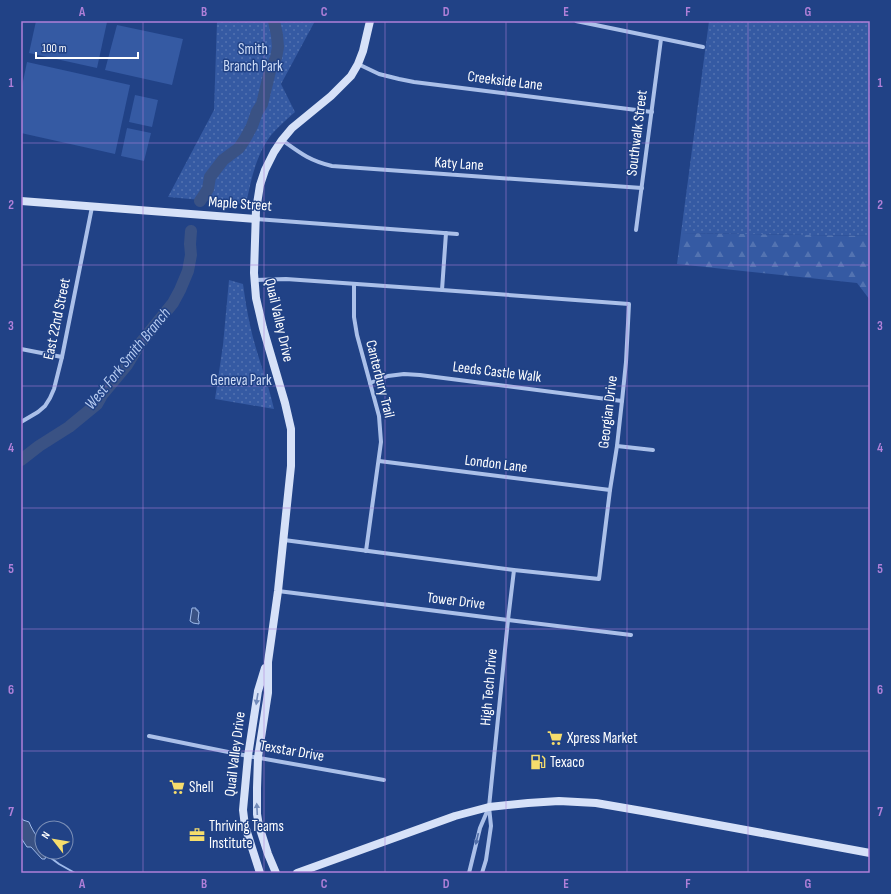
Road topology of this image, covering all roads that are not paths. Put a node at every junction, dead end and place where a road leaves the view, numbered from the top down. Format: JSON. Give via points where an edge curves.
{"nodes":[{"id":1,"x":370,"y":21,"type":"edge"},
{"id":2,"x":576,"y":21,"type":"edge"},
{"id":3,"x":662,"y":39,"type":"junction"},
{"id":4,"x":703,"y":47,"type":"dead end"},
{"id":5,"x":358,"y":64,"type":"junction"},
{"id":6,"x":652,"y":112,"type":"junction"},
{"id":7,"x":282,"y":140,"type":"junction"},
{"id":8,"x":642,"y":188,"type":"junction"},
{"id":9,"x":21,"y":201,"type":"edge"},
{"id":10,"x":92,"y":206,"type":"junction"},
{"id":11,"x":256,"y":220,"type":"junction"},
{"id":12,"x":636,"y":230,"type":"dead end"},
{"id":13,"x":446,"y":233,"type":"junction"},
{"id":14,"x":457,"y":234,"type":"dead end"},
{"id":15,"x":254,"y":280,"type":"junction"},
{"id":16,"x":354,"y":284,"type":"junction"},
{"id":17,"x":442,"y":290,"type":"junction"},
{"id":18,"x":21,"y":349,"type":"edge"},
{"id":19,"x":62,"y":358,"type":"junction"},
{"id":20,"x":370,"y":383,"type":"junction"},
{"id":21,"x":622,"y":401,"type":"junction"},
{"id":22,"x":21,"y":422,"type":"edge"},
{"id":23,"x":617,"y":446,"type":"junction"},
{"id":24,"x":652,"y":450,"type":"dead end"},
{"id":25,"x":379,"y":461,"type":"junction"},
{"id":26,"x":610,"y":490,"type":"junction"},
{"id":27,"x":284,"y":540,"type":"junction"},
{"id":28,"x":366,"y":551,"type":"junction"},
{"id":29,"x":514,"y":570,"type":"junction"},
{"id":30,"x":278,"y":590,"type":"junction"},
{"id":31,"x":508,"y":620,"type":"junction"},
{"id":32,"x":631,"y":635,"type":"dead end"},
{"id":33,"x":268,"y":662,"type":"junction"},
{"id":34,"x":149,"y":736,"type":"dead end"},
{"id":35,"x":248,"y":756,"type":"junction"},
{"id":36,"x":258,"y":757,"type":"junction"},
{"id":37,"x":384,"y":780,"type":"dead end"},
{"id":38,"x":489,"y":807,"type":"junction"},
{"id":39,"x":870,"y":853,"type":"edge"},
{"id":40,"x":260,"y":873,"type":"edge"},
{"id":41,"x":276,"y":873,"type":"edge"},
{"id":42,"x":297,"y":873,"type":"edge"},
{"id":43,"x":469,"y":873,"type":"edge"},
{"id":44,"x":482,"y":873,"type":"edge"}],
"edges":[{"from":1,"to":5,"type":"street","name":"Quail Valley Drive"},
{"from":2,"to":3,"type":"street"},
{"from":3,"to":4,"type":"street"},
{"from":3,"to":6,"type":"street","name":"Southwalk Street"},
{"from":5,"to":6,"type":"street","name":"Creekside Lane","via":[[379,74],[414,82]]},
{"from":5,"to":7,"type":"street","name":"Quail Valley Drive","via":[[351,76],[332,96],[296,125]]},
{"from":6,"to":8,"type":"street","name":"Southwalk Street"},
{"from":7,"to":8,"type":"street","name":"Katy Lane","via":[[308,158],[332,166]]},
{"from":7,"to":11,"type":"street","name":"Quail Valley Drive","via":[[265,170],[260,185]]},
{"from":8,"to":12,"type":"street","name":"Southwalk Street"},
{"from":9,"to":10,"type":"street","name":"Maple Street"},
{"from":10,"to":11,"type":"street","name":"Maple Street"},
{"from":10,"to":19,"type":"street","name":"East 22nd Street"},
{"from":11,"to":13,"type":"street","name":"Maple Street"},
{"from":11,"to":15,"type":"street","name":"Quail Valley Drive"},
{"from":13,"to":14,"type":"street","name":"Maple Street"},
{"from":13,"to":17,"type":"street"},
{"from":15,"to":16,"type":"street","name":"Georgian Drive","via":[[286,279]]},
{"from":15,"to":27,"type":"street","name":"Quail Valley Drive","via":[[263,328],[291,429],[291,466]]},
{"from":16,"to":17,"type":"street","name":"Georgian Drive"},
{"from":16,"to":20,"type":"street","name":"Canterbury Trail","via":[[354,317]]},
{"from":17,"to":21,"type":"street","name":"Georgian Drive","via":[[629,304]]},
{"from":18,"to":19,"type":"street"},
{"from":19,"to":22,"type":"street","name":"East 22nd Street","via":[[48,402],[38,412]]},
{"from":20,"to":21,"type":"street","name":"Leeds Castle Walk","via":[[388,376],[420,374]]},
{"from":20,"to":25,"type":"street","name":"Canterbury Trail","via":[[380,416]]},
{"from":21,"to":23,"type":"street","name":"Georgian Drive"},
{"from":23,"to":24,"type":"street"},
{"from":23,"to":26,"type":"street","name":"Georgian Drive"},
{"from":25,"to":26,"type":"street","name":"London Lane"},
{"from":25,"to":28,"type":"street","name":"Canterbury Trail"},
{"from":26,"to":29,"type":"street","name":"Georgian Drive","via":[[599,579]]},
{"from":27,"to":28,"type":"street","name":"Georgian Drive"},
{"from":27,"to":30,"type":"street","name":"Quail Valley Drive"},
{"from":28,"to":29,"type":"street","name":"Georgian Drive"},
{"from":29,"to":31,"type":"street","name":"High Tech Drive"},
{"from":30,"to":31,"type":"street","name":"Tower Drive"},
{"from":30,"to":33,"type":"street","name":"Quail Valley Drive"},
{"from":31,"to":32,"type":"street","name":"Tower Drive"},
{"from":31,"to":38,"type":"street","name":"High Tech Drive"},
{"from":33,"to":35,"type":"street","name":"Quail Valley Drive","one_way":true,"via":[[258,691]]},
{"from":33,"to":36,"type":"street","name":"Quail Valley Drive","via":[[268,693]]},
{"from":34,"to":35,"type":"street","name":"Texstar Drive"},
{"from":35,"to":36,"type":"street","name":"Texstar Drive"},
{"from":35,"to":40,"type":"street","name":"Quail Valley Drive","via":[[243,818]]},
{"from":36,"to":37,"type":"street","name":"Texstar Drive"},
{"from":41,"to":36,"type":"street","name":"Quail Valley Drive","one_way":true,"via":[[257,814]]},
{"from":38,"to":39,"type":"street","via":[[559,801],[596,803]]},
{"from":38,"to":42,"type":"street","via":[[455,816]]},
{"from":38,"to":43,"type":"street","name":"High Tech Drive","one_way":true,"via":[[480,828]]},
{"from":38,"to":44,"type":"street","name":"High Tech Drive","via":[[491,826]]}]}
